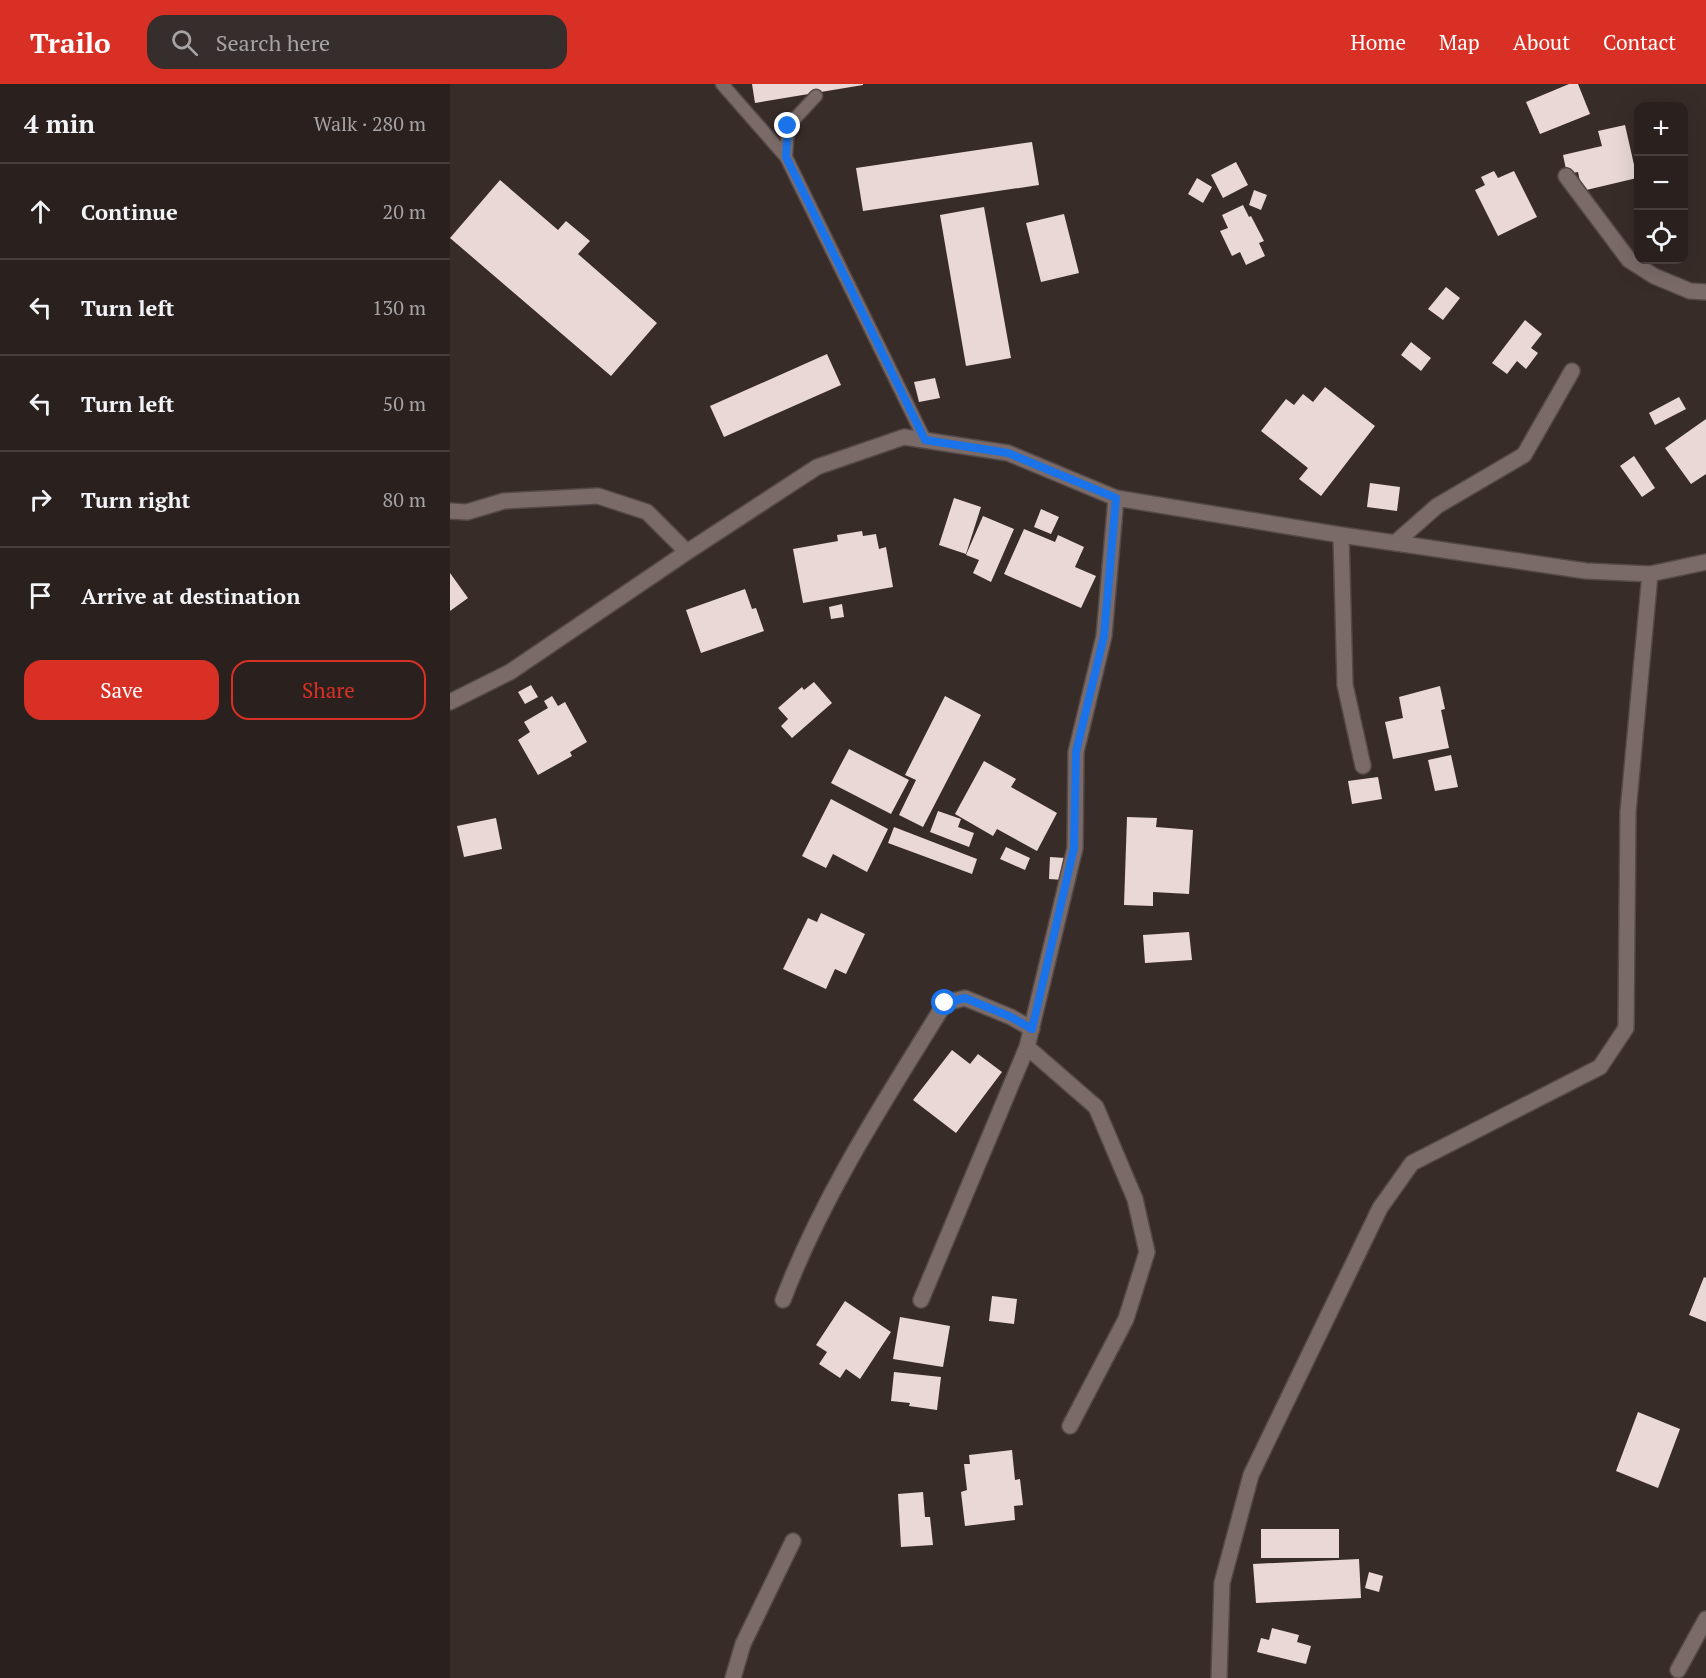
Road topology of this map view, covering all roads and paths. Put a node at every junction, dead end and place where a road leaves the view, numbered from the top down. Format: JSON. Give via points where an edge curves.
{"nodes":[{"id":1,"x":722,"y":84,"type":"edge"},
{"id":2,"x":816,"y":96,"type":"dead end"},
{"id":3,"x":786,"y":157,"type":"junction"},
{"id":4,"x":1566,"y":176,"type":"dead end"},
{"id":5,"x":1706,"y":292,"type":"edge"},
{"id":6,"x":1572,"y":371,"type":"dead end"},
{"id":7,"x":925,"y":440,"type":"junction"},
{"id":8,"x":1116,"y":498,"type":"junction"},
{"id":9,"x":450,"y":511,"type":"edge"},
{"id":10,"x":1341,"y":535,"type":"junction"},
{"id":11,"x":1395,"y":543,"type":"junction"},
{"id":12,"x":687,"y":552,"type":"junction"},
{"id":13,"x":1706,"y":562,"type":"edge"},
{"id":14,"x":1650,"y":574,"type":"junction"},
{"id":15,"x":450,"y":702,"type":"edge"},
{"id":16,"x":1363,"y":766,"type":"dead end"},
{"id":17,"x":1032,"y":1029,"type":"junction"},
{"id":18,"x":1028,"y":1047,"type":"junction"},
{"id":19,"x":783,"y":1300,"type":"dead end"},
{"id":20,"x":921,"y":1300,"type":"dead end"},
{"id":21,"x":1070,"y":1426,"type":"dead end"},
{"id":22,"x":793,"y":1541,"type":"dead end"},
{"id":23,"x":1706,"y":1619,"type":"edge"},
{"id":24,"x":1678,"y":1670,"type":"dead end"},
{"id":25,"x":733,"y":1678,"type":"edge"},
{"id":26,"x":1219,"y":1678,"type":"edge"}],
"edges":[{"from":1,"to":3,"type":"lane"},
{"from":2,"to":3,"type":"lane","via":[[788,126]]},
{"from":3,"to":7,"type":"lane"},
{"from":4,"to":5,"type":"street","via":[[1629,260],[1690,291]]},
{"from":6,"to":11,"type":"street","via":[[1524,455],[1437,506]]},
{"from":7,"to":8,"type":"street","via":[[1008,453]]},
{"from":7,"to":12,"type":"street","via":[[904,436],[817,467]]},
{"from":8,"to":10,"type":"street"},
{"from":8,"to":17,"type":"street","via":[[1104,636],[1076,752],[1074,848]]},
{"from":9,"to":12,"type":"street","via":[[467,512],[504,501],[598,496],[647,513]]},
{"from":10,"to":11,"type":"street"},
{"from":10,"to":16,"type":"street","via":[[1345,685]]},
{"from":11,"to":14,"type":"street","via":[[1586,571]]},
{"from":12,"to":15,"type":"street","via":[[510,672]]},
{"from":13,"to":14,"type":"street"},
{"from":14,"to":26,"type":"street","via":[[1628,812],[1626,1028],[1600,1067],[1412,1163],[1380,1208],[1251,1474],[1222,1583]]},
{"from":17,"to":18,"type":"street"},
{"from":17,"to":19,"type":"street","via":[[965,998],[945,1003],[865,1132],[800,1254]]},
{"from":18,"to":20,"type":"street"},
{"from":18,"to":21,"type":"street","via":[[1096,1107],[1136,1199],[1146,1252],[1126,1318]]},
{"from":22,"to":25,"type":"street","via":[[743,1644]]},
{"from":23,"to":24,"type":"street"}]}
